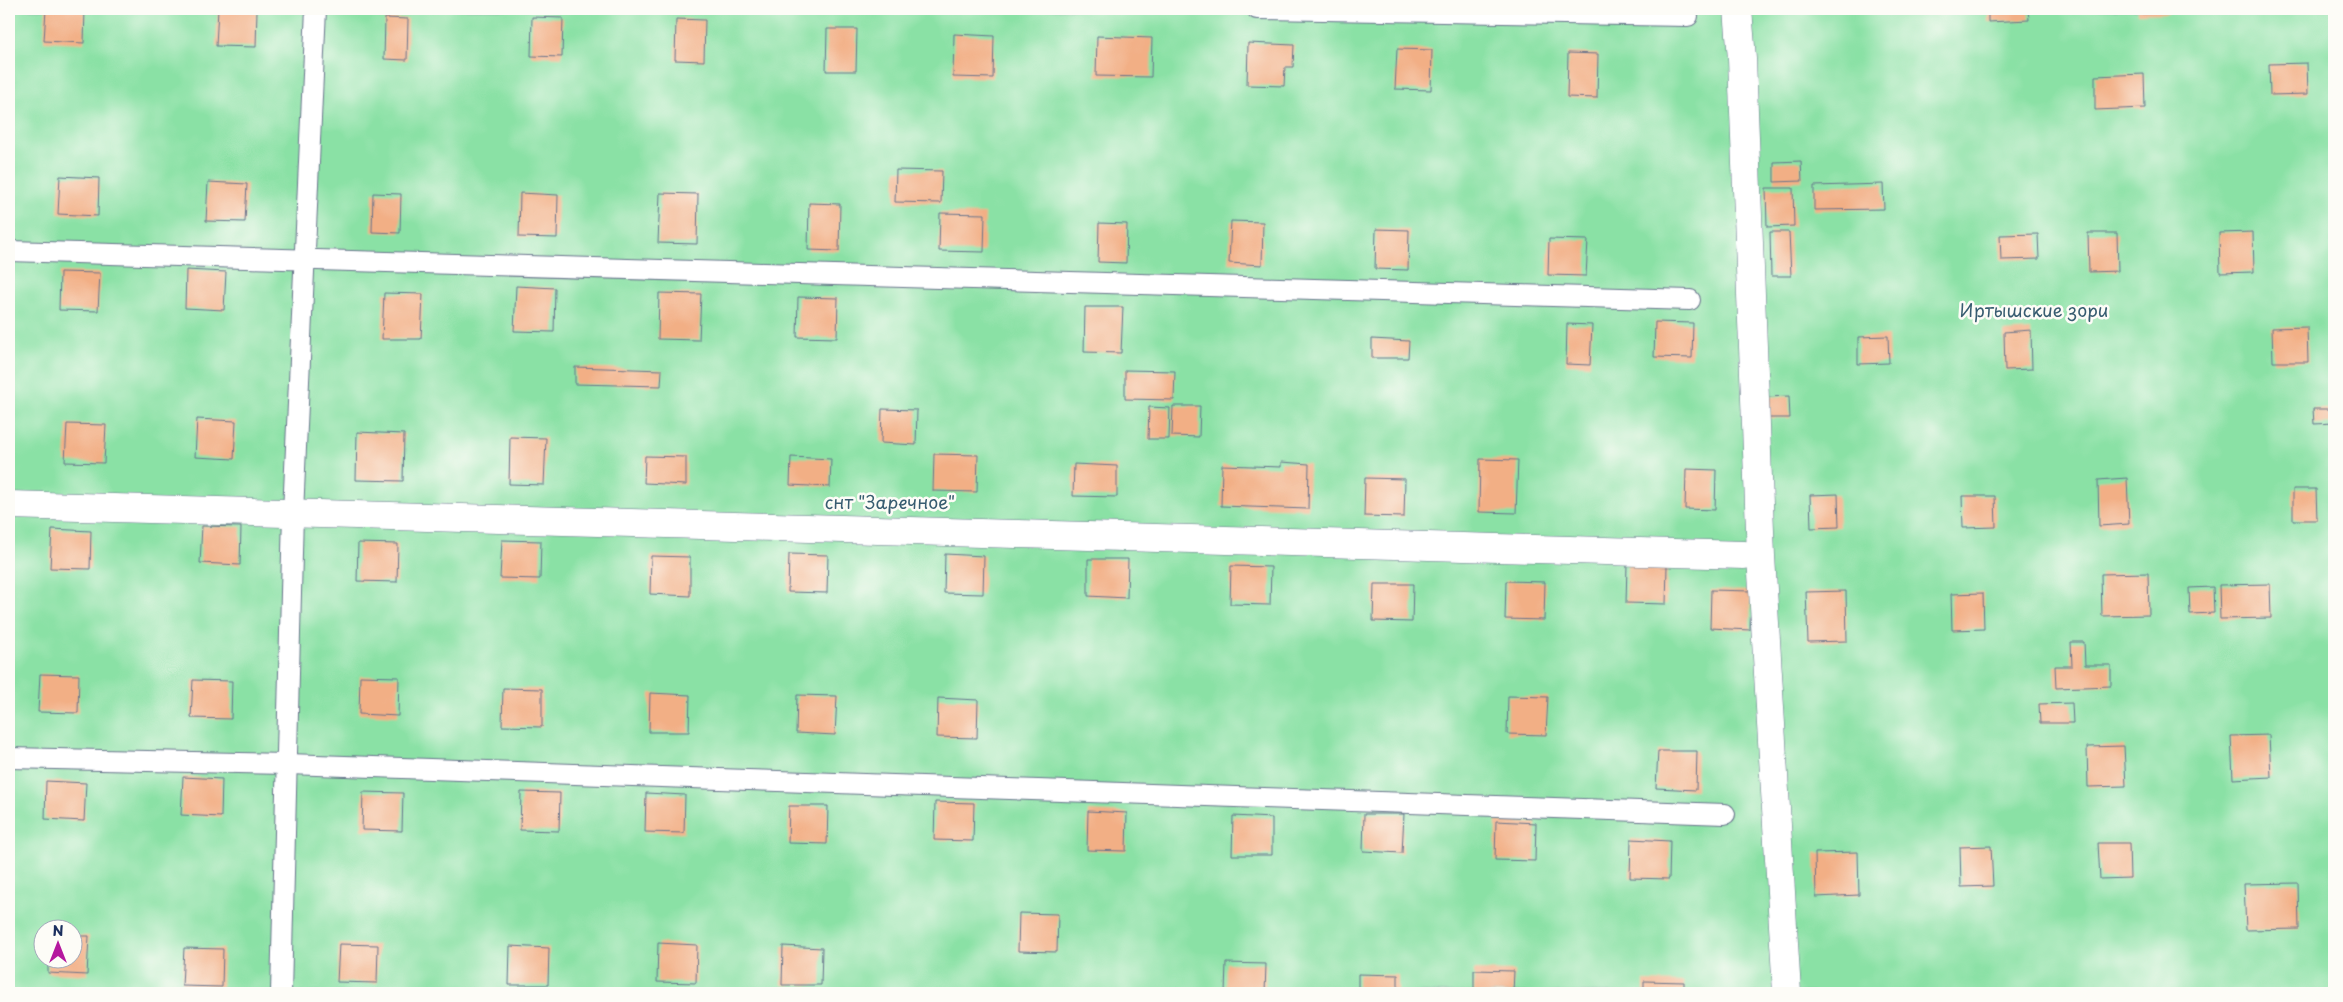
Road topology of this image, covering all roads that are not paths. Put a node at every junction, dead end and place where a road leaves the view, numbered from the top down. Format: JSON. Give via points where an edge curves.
{"nodes":[{"id":1,"x":316,"y":9,"type":"edge"},
{"id":2,"x":1257,"y":9,"type":"edge"},
{"id":3,"x":1738,"y":9,"type":"edge"},
{"id":4,"x":1688,"y":16,"type":"dead end"},
{"id":5,"x":9,"y":251,"type":"edge"},
{"id":6,"x":304,"y":260,"type":"junction"},
{"id":7,"x":1690,"y":300,"type":"dead end"},
{"id":8,"x":9,"y":505,"type":"edge"},
{"id":9,"x":293,"y":513,"type":"junction"},
{"id":10,"x":1744,"y":555,"type":"dead end"},
{"id":11,"x":9,"y":758,"type":"edge"},
{"id":12,"x":288,"y":764,"type":"junction"},
{"id":13,"x":1725,"y":814,"type":"dead end"},
{"id":14,"x":281,"y":993,"type":"edge"},
{"id":15,"x":1787,"y":993,"type":"edge"}],
"edges":[{"from":1,"to":6,"type":"lane"},
{"from":2,"to":4,"type":"lane"},
{"from":3,"to":15,"type":"street","via":[[1761,556]]},
{"from":5,"to":6,"type":"lane"},
{"from":6,"to":7,"type":"lane"},
{"from":6,"to":9,"type":"lane"},
{"from":8,"to":9,"type":"street"},
{"from":9,"to":10,"type":"street"},
{"from":9,"to":12,"type":"lane"},
{"from":11,"to":12,"type":"lane"},
{"from":12,"to":13,"type":"lane"},
{"from":12,"to":14,"type":"lane"}]}
